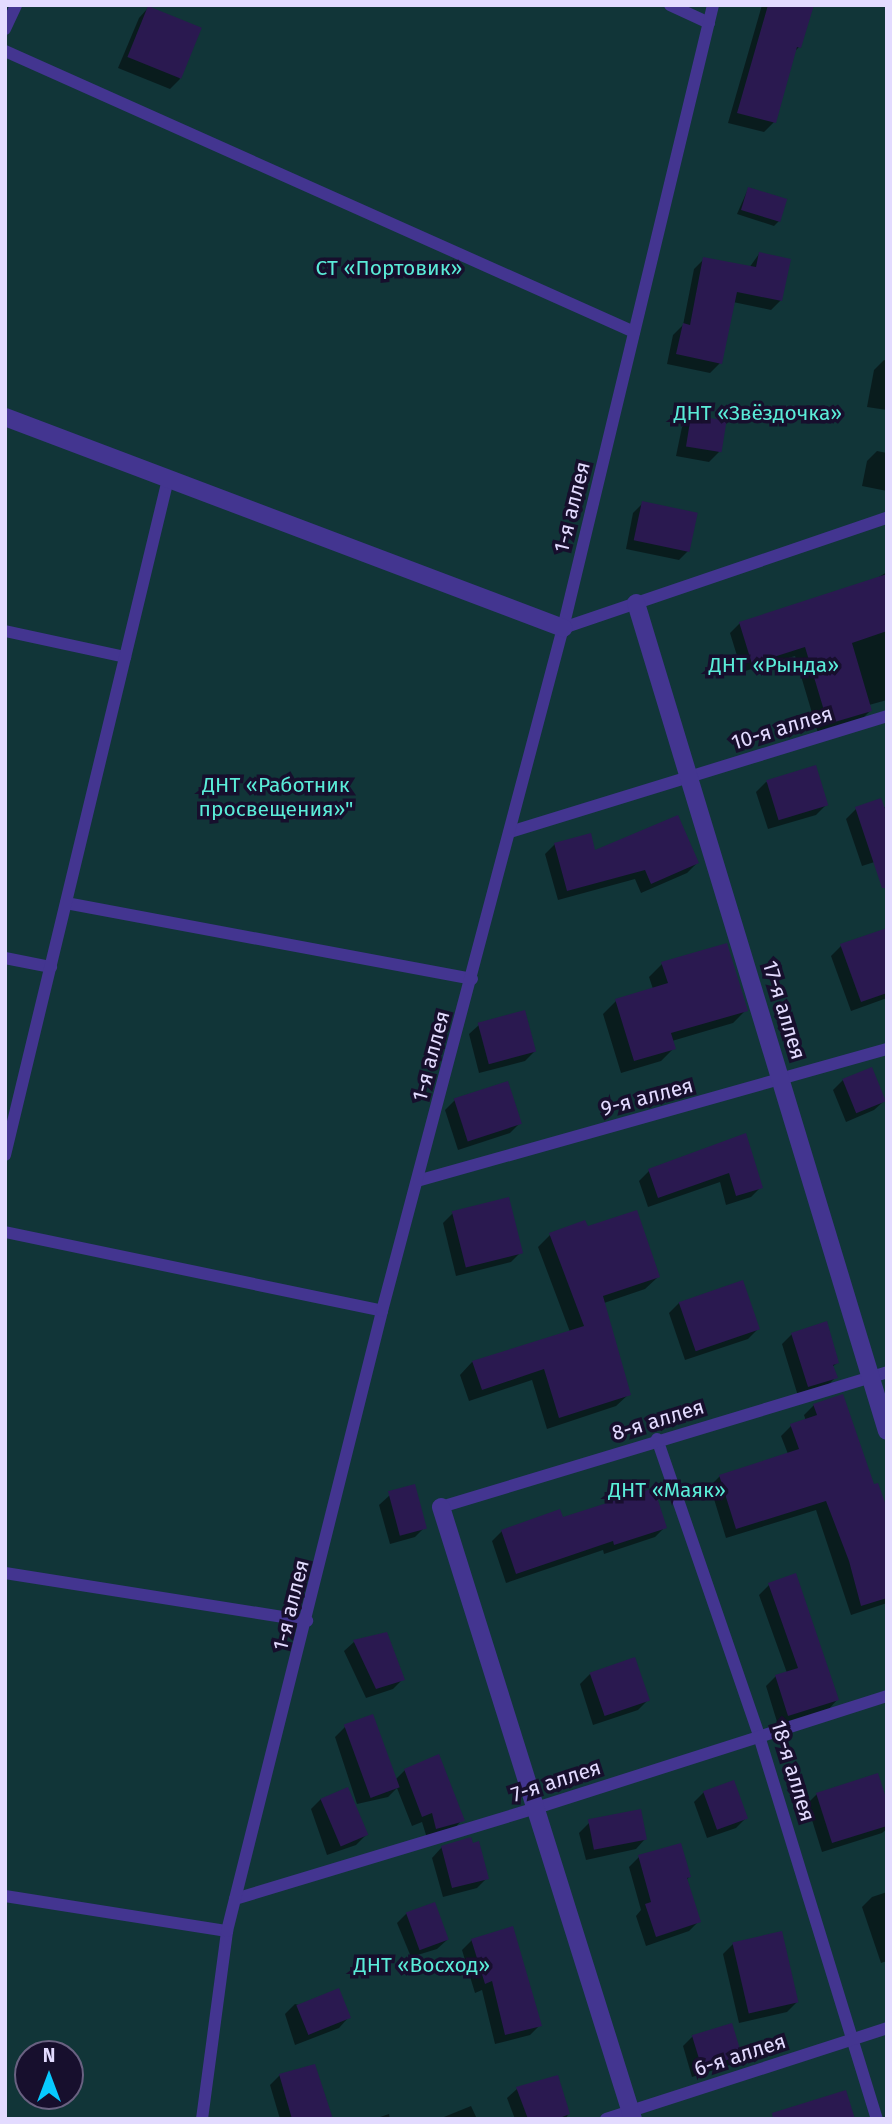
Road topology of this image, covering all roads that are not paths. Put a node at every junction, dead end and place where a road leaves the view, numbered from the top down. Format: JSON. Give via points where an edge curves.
{"nodes":[{"id":1,"x":16,"y":5,"type":"edge"},
{"id":2,"x":670,"y":5,"type":"edge"},
{"id":3,"x":713,"y":5,"type":"edge"},
{"id":4,"x":709,"y":23,"type":"junction"},
{"id":5,"x":5,"y":29,"type":"edge"},
{"id":6,"x":5,"y":51,"type":"edge"},
{"id":7,"x":635,"y":331,"type":"junction"},
{"id":8,"x":5,"y":418,"type":"edge"},
{"id":9,"x":168,"y":479,"type":"junction"},
{"id":10,"x":887,"y":518,"type":"edge"},
{"id":11,"x":636,"y":603,"type":"junction"},
{"id":12,"x":563,"y":628,"type":"junction"},
{"id":13,"x":5,"y":632,"type":"edge"},
{"id":14,"x":125,"y":657,"type":"junction"},
{"id":15,"x":887,"y":716,"type":"edge"},
{"id":16,"x":689,"y":777,"type":"junction"},
{"id":17,"x":510,"y":832,"type":"junction"},
{"id":18,"x":66,"y":903,"type":"junction"},
{"id":19,"x":5,"y":957,"type":"edge"},
{"id":20,"x":51,"y":967,"type":"junction"},
{"id":21,"x":472,"y":979,"type":"junction"},
{"id":22,"x":887,"y":1049,"type":"edge"},
{"id":23,"x":781,"y":1080,"type":"junction"},
{"id":24,"x":5,"y":1155,"type":"edge"},
{"id":25,"x":417,"y":1181,"type":"junction"},
{"id":26,"x":5,"y":1232,"type":"edge"},
{"id":27,"x":382,"y":1311,"type":"junction"},
{"id":28,"x":878,"y":1375,"type":"edge"},
{"id":29,"x":887,"y":1431,"type":"edge"},
{"id":30,"x":657,"y":1439,"type":"junction"},
{"id":31,"x":441,"y":1507,"type":"joint"},
{"id":32,"x":5,"y":1573,"type":"edge"},
{"id":33,"x":307,"y":1621,"type":"junction"},
{"id":34,"x":887,"y":1696,"type":"edge"},
{"id":35,"x":759,"y":1736,"type":"junction"},
{"id":36,"x":533,"y":1809,"type":"junction"},
{"id":37,"x":5,"y":1896,"type":"edge"},
{"id":38,"x":235,"y":1899,"type":"junction"},
{"id":39,"x":227,"y":1931,"type":"junction"},
{"id":40,"x":887,"y":2028,"type":"edge"},
{"id":41,"x":851,"y":2039,"type":"junction"},
{"id":42,"x":631,"y":2115,"type":"edge"},
{"id":43,"x":202,"y":2119,"type":"edge"},
{"id":44,"x":606,"y":2119,"type":"edge"},
{"id":45,"x":877,"y":2119,"type":"edge"}],
"edges":[{"from":1,"to":5,"type":"lane"},
{"from":2,"to":4,"type":"lane"},
{"from":3,"to":4,"type":"lane","name":"1-я аллея"},
{"from":4,"to":7,"type":"lane","name":"1-я аллея"},
{"from":6,"to":7,"type":"lane"},
{"from":7,"to":12,"type":"lane","name":"1-я аллея"},
{"from":8,"to":9,"type":"street"},
{"from":9,"to":12,"type":"street"},
{"from":9,"to":14,"type":"lane"},
{"from":10,"to":11,"type":"lane"},
{"from":11,"to":12,"type":"lane"},
{"from":11,"to":16,"type":"street","name":"17-я аллея"},
{"from":12,"to":17,"type":"lane","name":"1-я аллея"},
{"from":13,"to":14,"type":"lane"},
{"from":14,"to":18,"type":"lane"},
{"from":15,"to":16,"type":"lane","name":"10-я аллея"},
{"from":16,"to":17,"type":"lane","name":"10-я аллея"},
{"from":16,"to":23,"type":"street","name":"17-я аллея"},
{"from":17,"to":21,"type":"lane","name":"1-я аллея"},
{"from":18,"to":20,"type":"lane"},
{"from":18,"to":21,"type":"lane"},
{"from":19,"to":20,"type":"lane"},
{"from":20,"to":24,"type":"lane"},
{"from":21,"to":25,"type":"lane","name":"1-я аллея"},
{"from":22,"to":23,"type":"lane","name":"9-я аллея"},
{"from":23,"to":25,"type":"lane","name":"9-я аллея"},
{"from":23,"to":28,"type":"street","name":"17-я аллея"},
{"from":25,"to":27,"type":"lane","name":"1-я аллея"},
{"from":26,"to":27,"type":"lane"},
{"from":27,"to":33,"type":"lane","name":"1-я аллея"},
{"from":28,"to":29,"type":"street","name":"17-я аллея"},
{"from":28,"to":30,"type":"lane","name":"8-я аллея"},
{"from":30,"to":31,"type":"lane","name":"8-я аллея"},
{"from":30,"to":35,"type":"lane","name":"18-я аллея"},
{"from":31,"to":36,"type":"street"},
{"from":32,"to":33,"type":"lane"},
{"from":33,"to":38,"type":"lane","name":"1-я аллея"},
{"from":34,"to":35,"type":"lane","name":"7-я аллея"},
{"from":35,"to":36,"type":"lane","name":"7-я аллея"},
{"from":35,"to":41,"type":"lane","name":"18-я аллея"},
{"from":36,"to":38,"type":"lane","name":"7-я аллея"},
{"from":36,"to":42,"type":"street"},
{"from":37,"to":39,"type":"lane"},
{"from":38,"to":39,"type":"lane","name":"1-я аллея"},
{"from":39,"to":43,"type":"lane","name":"1-я аллея"},
{"from":40,"to":41,"type":"lane","name":"6-я аллея"},
{"from":41,"to":42,"type":"lane","name":"6-я аллея"},
{"from":41,"to":45,"type":"lane","name":"18-я аллея"},
{"from":42,"to":44,"type":"lane","name":"6-я аллея"}]}
